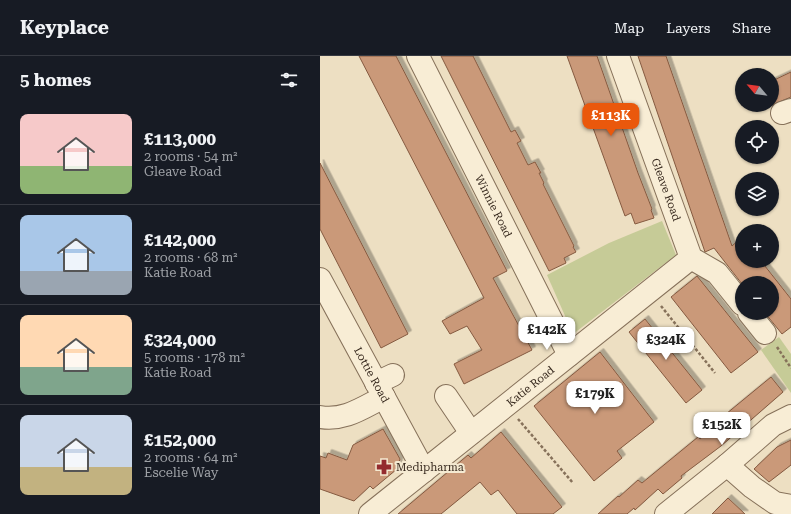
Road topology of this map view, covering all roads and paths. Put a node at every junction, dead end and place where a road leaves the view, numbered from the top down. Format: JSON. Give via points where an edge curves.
{"nodes":[{"id":1,"x":418,"y":56,"type":"edge"},
{"id":2,"x":618,"y":56,"type":"edge"},
{"id":3,"x":691,"y":258,"type":"junction"},
{"id":4,"x":320,"y":279,"type":"edge"},
{"id":5,"x":650,"y":291,"type":"junction"},
{"id":6,"x":735,"y":295,"type":"edge"},
{"id":7,"x":755,"y":320,"type":"edge"},
{"id":8,"x":765,"y":333,"type":"joint"},
{"id":9,"x":569,"y":355,"type":"junction"},
{"id":10,"x":791,"y":368,"type":"edge"},
{"id":11,"x":715,"y":373,"type":"dead end"},
{"id":12,"x":384,"y":385,"type":"junction"},
{"id":13,"x":446,"y":396,"type":"dead end"},
{"id":14,"x":506,"y":405,"type":"junction"},
{"id":15,"x":791,"y":416,"type":"edge"},
{"id":16,"x":320,"y":417,"type":"edge"},
{"id":17,"x":471,"y":433,"type":"junction"},
{"id":18,"x":727,"y":465,"type":"junction"},
{"id":19,"x":424,"y":470,"type":"junction"},
{"id":20,"x":573,"y":483,"type":"dead end"},
{"id":21,"x":791,"y":506,"type":"edge"},
{"id":22,"x":670,"y":511,"type":"edge"},
{"id":23,"x":370,"y":514,"type":"edge"}],
"edges":[{"from":1,"to":9,"type":"street","name":"Winnie Road"},
{"from":2,"to":3,"type":"street","name":"Gleave Road"},
{"from":3,"to":5,"type":"street","name":"Katie Road"},
{"from":3,"to":6,"type":"street","via":[[717,273]]},
{"from":4,"to":12,"type":"street","name":"Lottie Road"},
{"from":5,"to":9,"type":"street","name":"Katie Road"},
{"from":5,"to":11,"type":"path"},
{"from":7,"to":8,"type":"street"},
{"from":8,"to":10,"type":"path"},
{"from":9,"to":14,"type":"street","name":"Katie Road"},
{"from":12,"to":16,"type":"street","via":[[344,416]]},
{"from":12,"to":19,"type":"street","name":"Lottie Road"},
{"from":13,"to":17,"type":"street"},
{"from":14,"to":17,"type":"street","name":"Katie Road"},
{"from":14,"to":20,"type":"path"},
{"from":15,"to":18,"type":"street","via":[[773,425]]},
{"from":17,"to":19,"type":"street","name":"Katie Road"},
{"from":18,"to":21,"type":"street","via":[[752,488],[775,503]]},
{"from":18,"to":22,"type":"street"},
{"from":19,"to":23,"type":"street","name":"Katie Road"}]}
